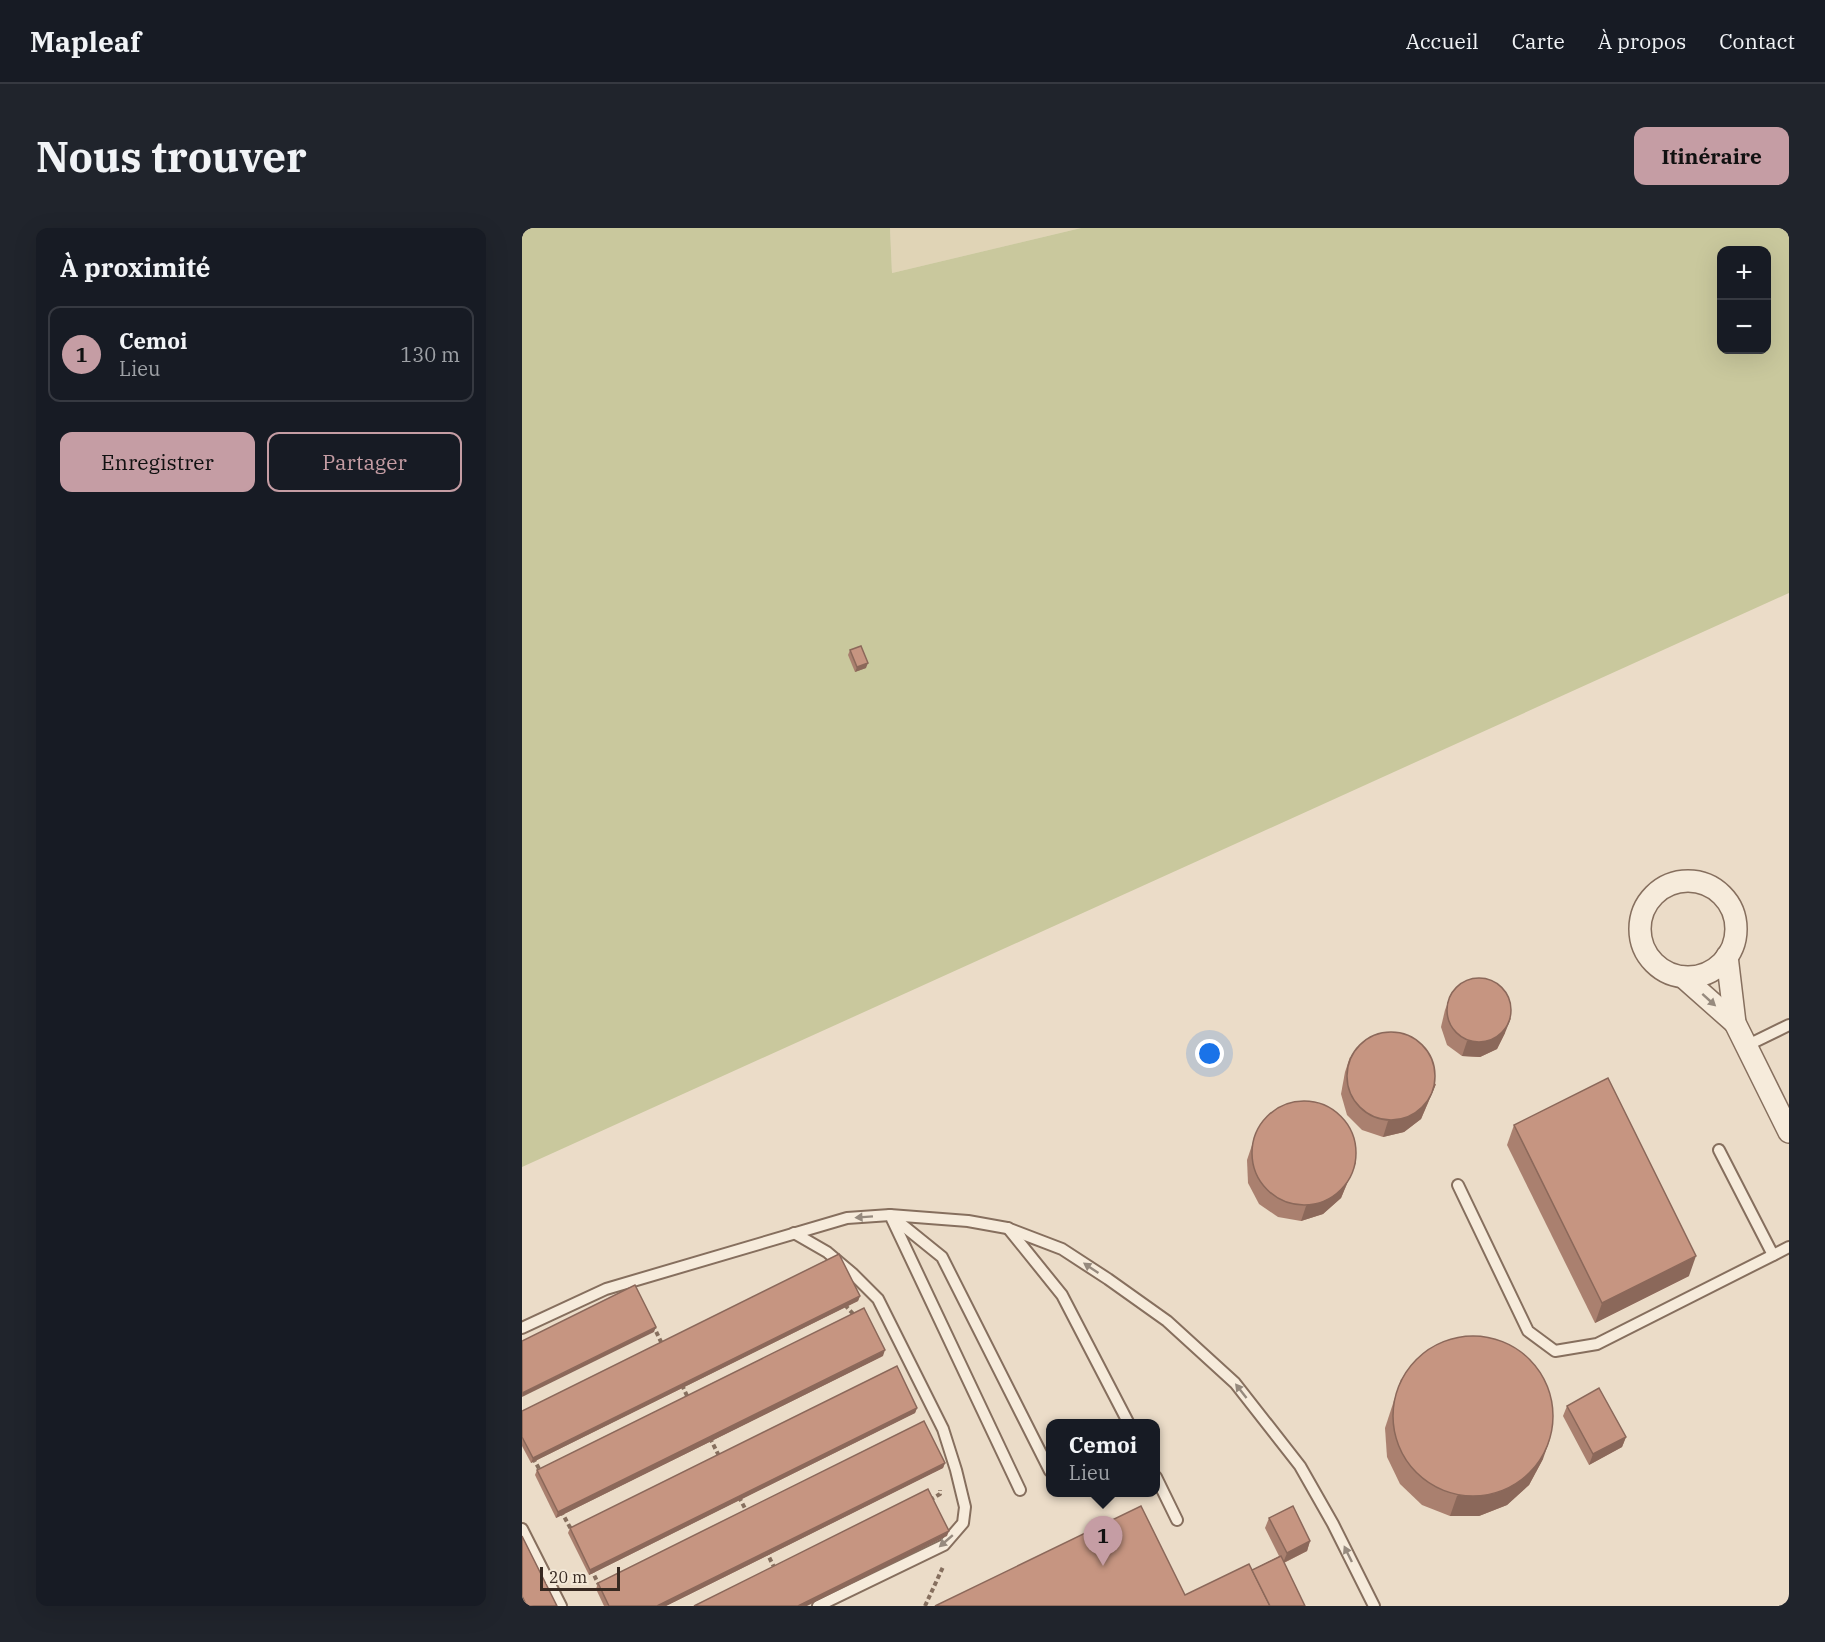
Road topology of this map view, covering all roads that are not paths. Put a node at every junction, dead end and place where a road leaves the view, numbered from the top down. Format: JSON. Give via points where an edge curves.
{"nodes":[{"id":1,"x":1728,"y":956,"type":"junction"},
{"id":2,"x":1683,"y":977,"type":"junction"},
{"id":3,"x":1735,"y":1023,"type":"junction"},
{"id":4,"x":1789,"y":1025,"type":"edge"},
{"id":5,"x":1746,"y":1046,"type":"junction"},
{"id":6,"x":1787,"y":1122,"type":"edge"},
{"id":7,"x":1719,"y":1150,"type":"dead end"},
{"id":8,"x":1458,"y":1185,"type":"dead end"},
{"id":9,"x":890,"y":1215,"type":"junction"},
{"id":10,"x":1007,"y":1228,"type":"junction"},
{"id":11,"x":794,"y":1233,"type":"junction"},
{"id":12,"x":1789,"y":1247,"type":"edge"},
{"id":13,"x":1773,"y":1255,"type":"junction"},
{"id":14,"x":522,"y":1328,"type":"edge"},
{"id":15,"x":1126,"y":1419,"type":"edge"},
{"id":16,"x":1046,"y":1463,"type":"edge"},
{"id":17,"x":1160,"y":1487,"type":"edge"},
{"id":18,"x":1020,"y":1490,"type":"dead end"},
{"id":19,"x":1177,"y":1520,"type":"dead end"},
{"id":20,"x":522,"y":1529,"type":"edge"},
{"id":21,"x":561,"y":1606,"type":"edge"},
{"id":22,"x":818,"y":1606,"type":"edge"},
{"id":23,"x":1374,"y":1606,"type":"edge"}],
"edges":[{"from":1,"to":2,"type":"street","via":[[1708,973]]},
{"from":1,"to":2,"type":"street","via":[[1736,932],[1727,900],[1700,882],[1672,883],[1646,905],[1640,924],[1641,939],[1647,955],[1658,966]]},
{"from":1,"to":3,"type":"street"},
{"from":2,"to":3,"type":"street","one_way":true},
{"from":3,"to":5,"type":"street"},
{"from":4,"to":5,"type":"lane"},
{"from":5,"to":6,"type":"street"},
{"from":7,"to":13,"type":"lane"},
{"from":8,"to":13,"type":"lane","via":[[1528,1330],[1556,1351],[1597,1344]]},
{"from":9,"to":10,"type":"lane"},
{"from":9,"to":11,"type":"lane","one_way":true,"via":[[847,1218]]},
{"from":9,"to":16,"type":"lane","via":[[942,1257]]},
{"from":9,"to":18,"type":"lane"},
{"from":10,"to":15,"type":"lane","via":[[1062,1294]]},
{"from":23,"to":10,"type":"lane","one_way":true,"via":[[1300,1466],[1235,1383],[1167,1321],[1108,1280],[1062,1249]]},
{"from":11,"to":14,"type":"lane","via":[[606,1289]]},
{"from":11,"to":22,"type":"lane","one_way":true,"via":[[826,1252],[878,1299],[943,1429],[965,1507],[963,1523],[944,1545]]},
{"from":12,"to":13,"type":"lane"},
{"from":17,"to":19,"type":"lane"},
{"from":20,"to":21,"type":"lane"}]}
